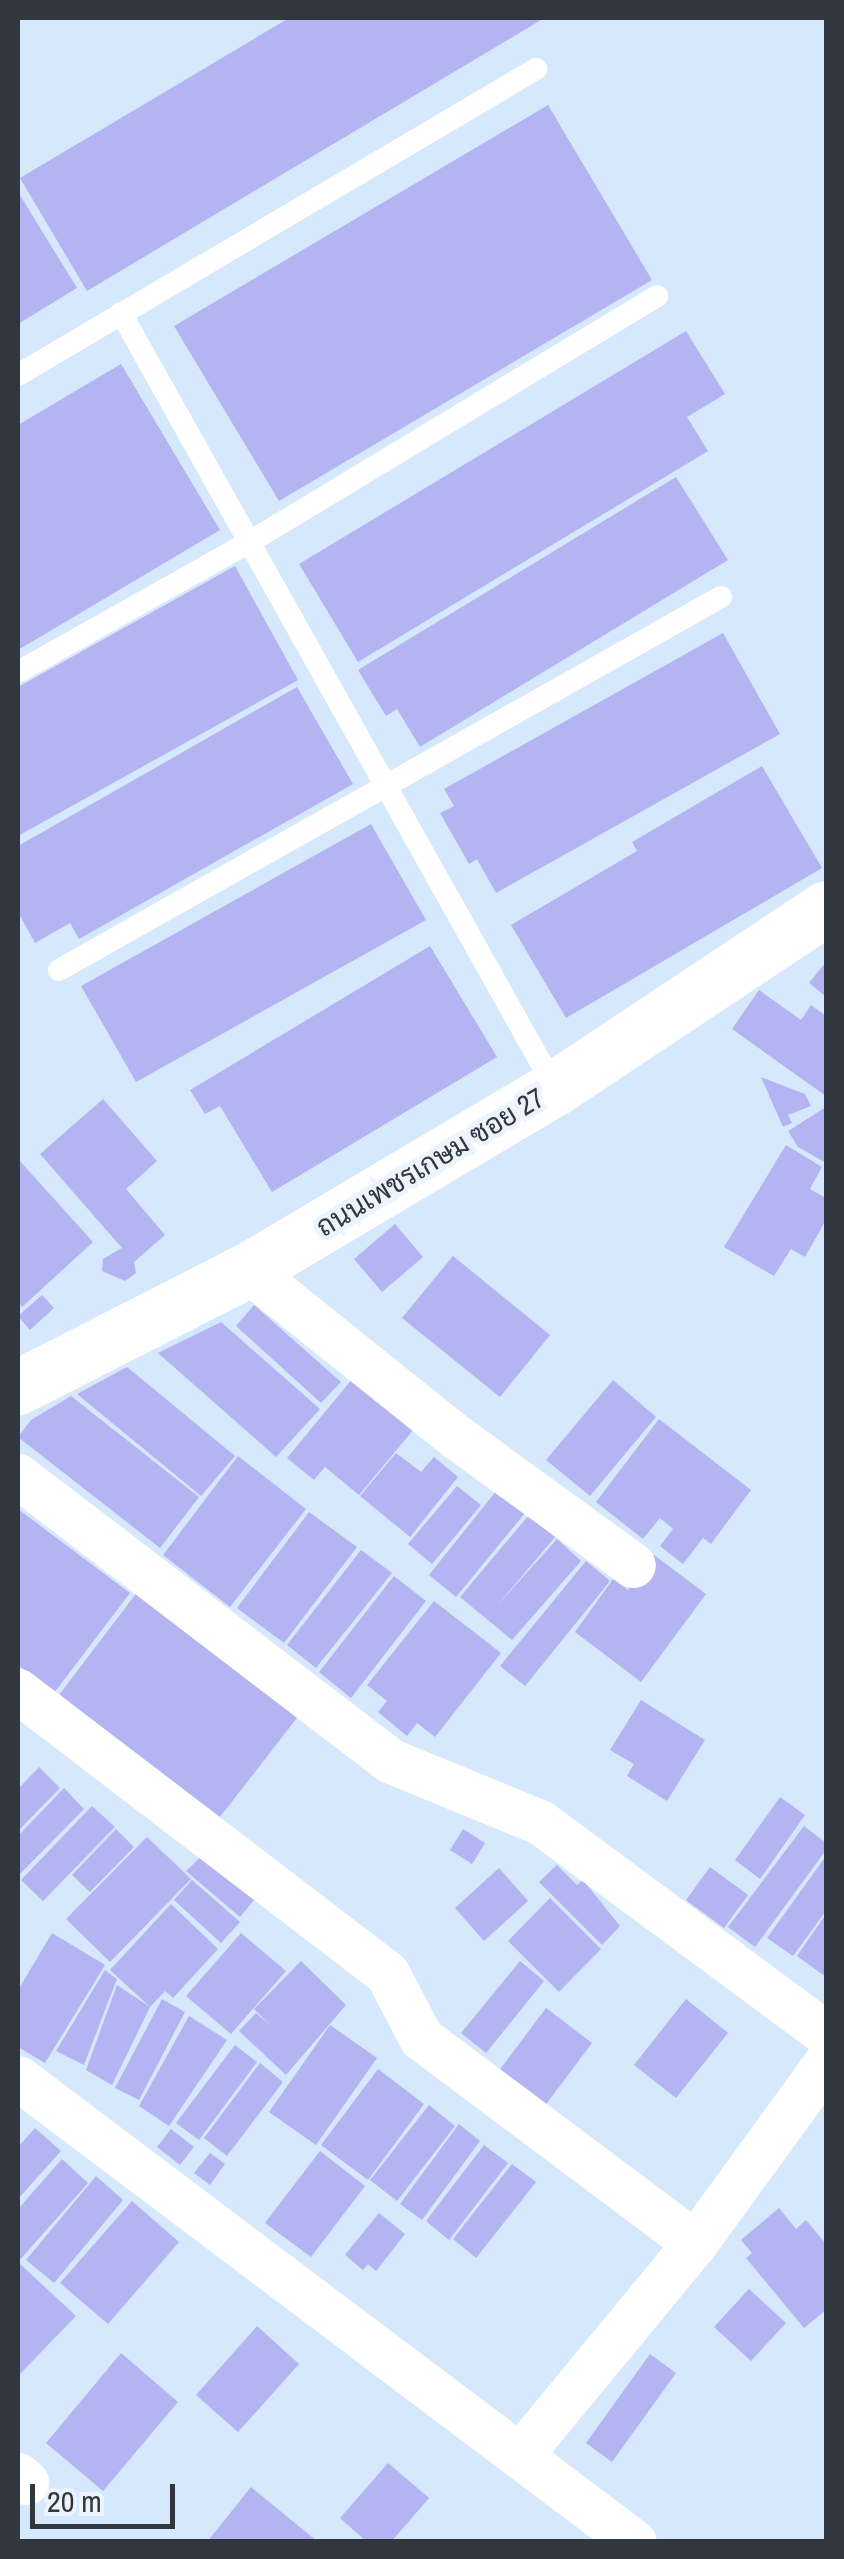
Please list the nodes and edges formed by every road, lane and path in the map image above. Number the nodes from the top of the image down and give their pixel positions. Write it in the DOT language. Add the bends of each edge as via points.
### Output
graph roads {
  1 [pos="536,69"];
  2 [pos="656,296"];
  3 [pos="121,313"];
  4 [pos="18,375"];
  5 [pos="253,540"];
  6 [pos="721,597"];
  7 [pos="18,672"];
  8 [pos="390,788"];
  9 [pos="826,908"];
  10 [pos="59,970"];
  11 [pos="555,1088"];
  12 [pos="248,1270"];
  13 [pos="23,1375"];
  14 [pos="18,1476"];
  15 [pos="633,1565"];
  16 [pos="18,1691"];
  17 [pos="826,2034"];
  18 [pos="826,2062"];
  19 [pos="18,2078"];
  20 [pos="695,2243"];
  21 [pos="520,2454"];
  22 [pos="634,2542"];
  1 -- 3 [label="lane"];
  2 -- 5 [label="lane"];
  3 -- 4 [label="lane"];
  3 -- 5 [label="lane"];
  5 -- 7 [label="lane"];
  5 -- 8 [label="lane"];
  6 -- 8 [label="lane"];
  8 -- 10 [label="lane"];
  8 -- 11 [label="lane"];
  9 -- 11 [label="street, ถนนเพชรเกษม ซอย 27"];
  11 -- 12 [label="street, ถนนเพชรเกษม ซอย 27"];
  12 -- 13 [label="street, ถนนเพชรเกษม ซอย 27"];
  12 -- 15 [label="street" via="458,1438"];
  14 -- 17 [label="street" via="391,1761 540,1822"];
  16 -- 20 [label="street" via="387,1973 421,2038"];
  18 -- 20 [label="street"];
  19 -- 21 [label="street"];
  20 -- 21 [label="street"];
  21 -- 22 [label="street"];
}
